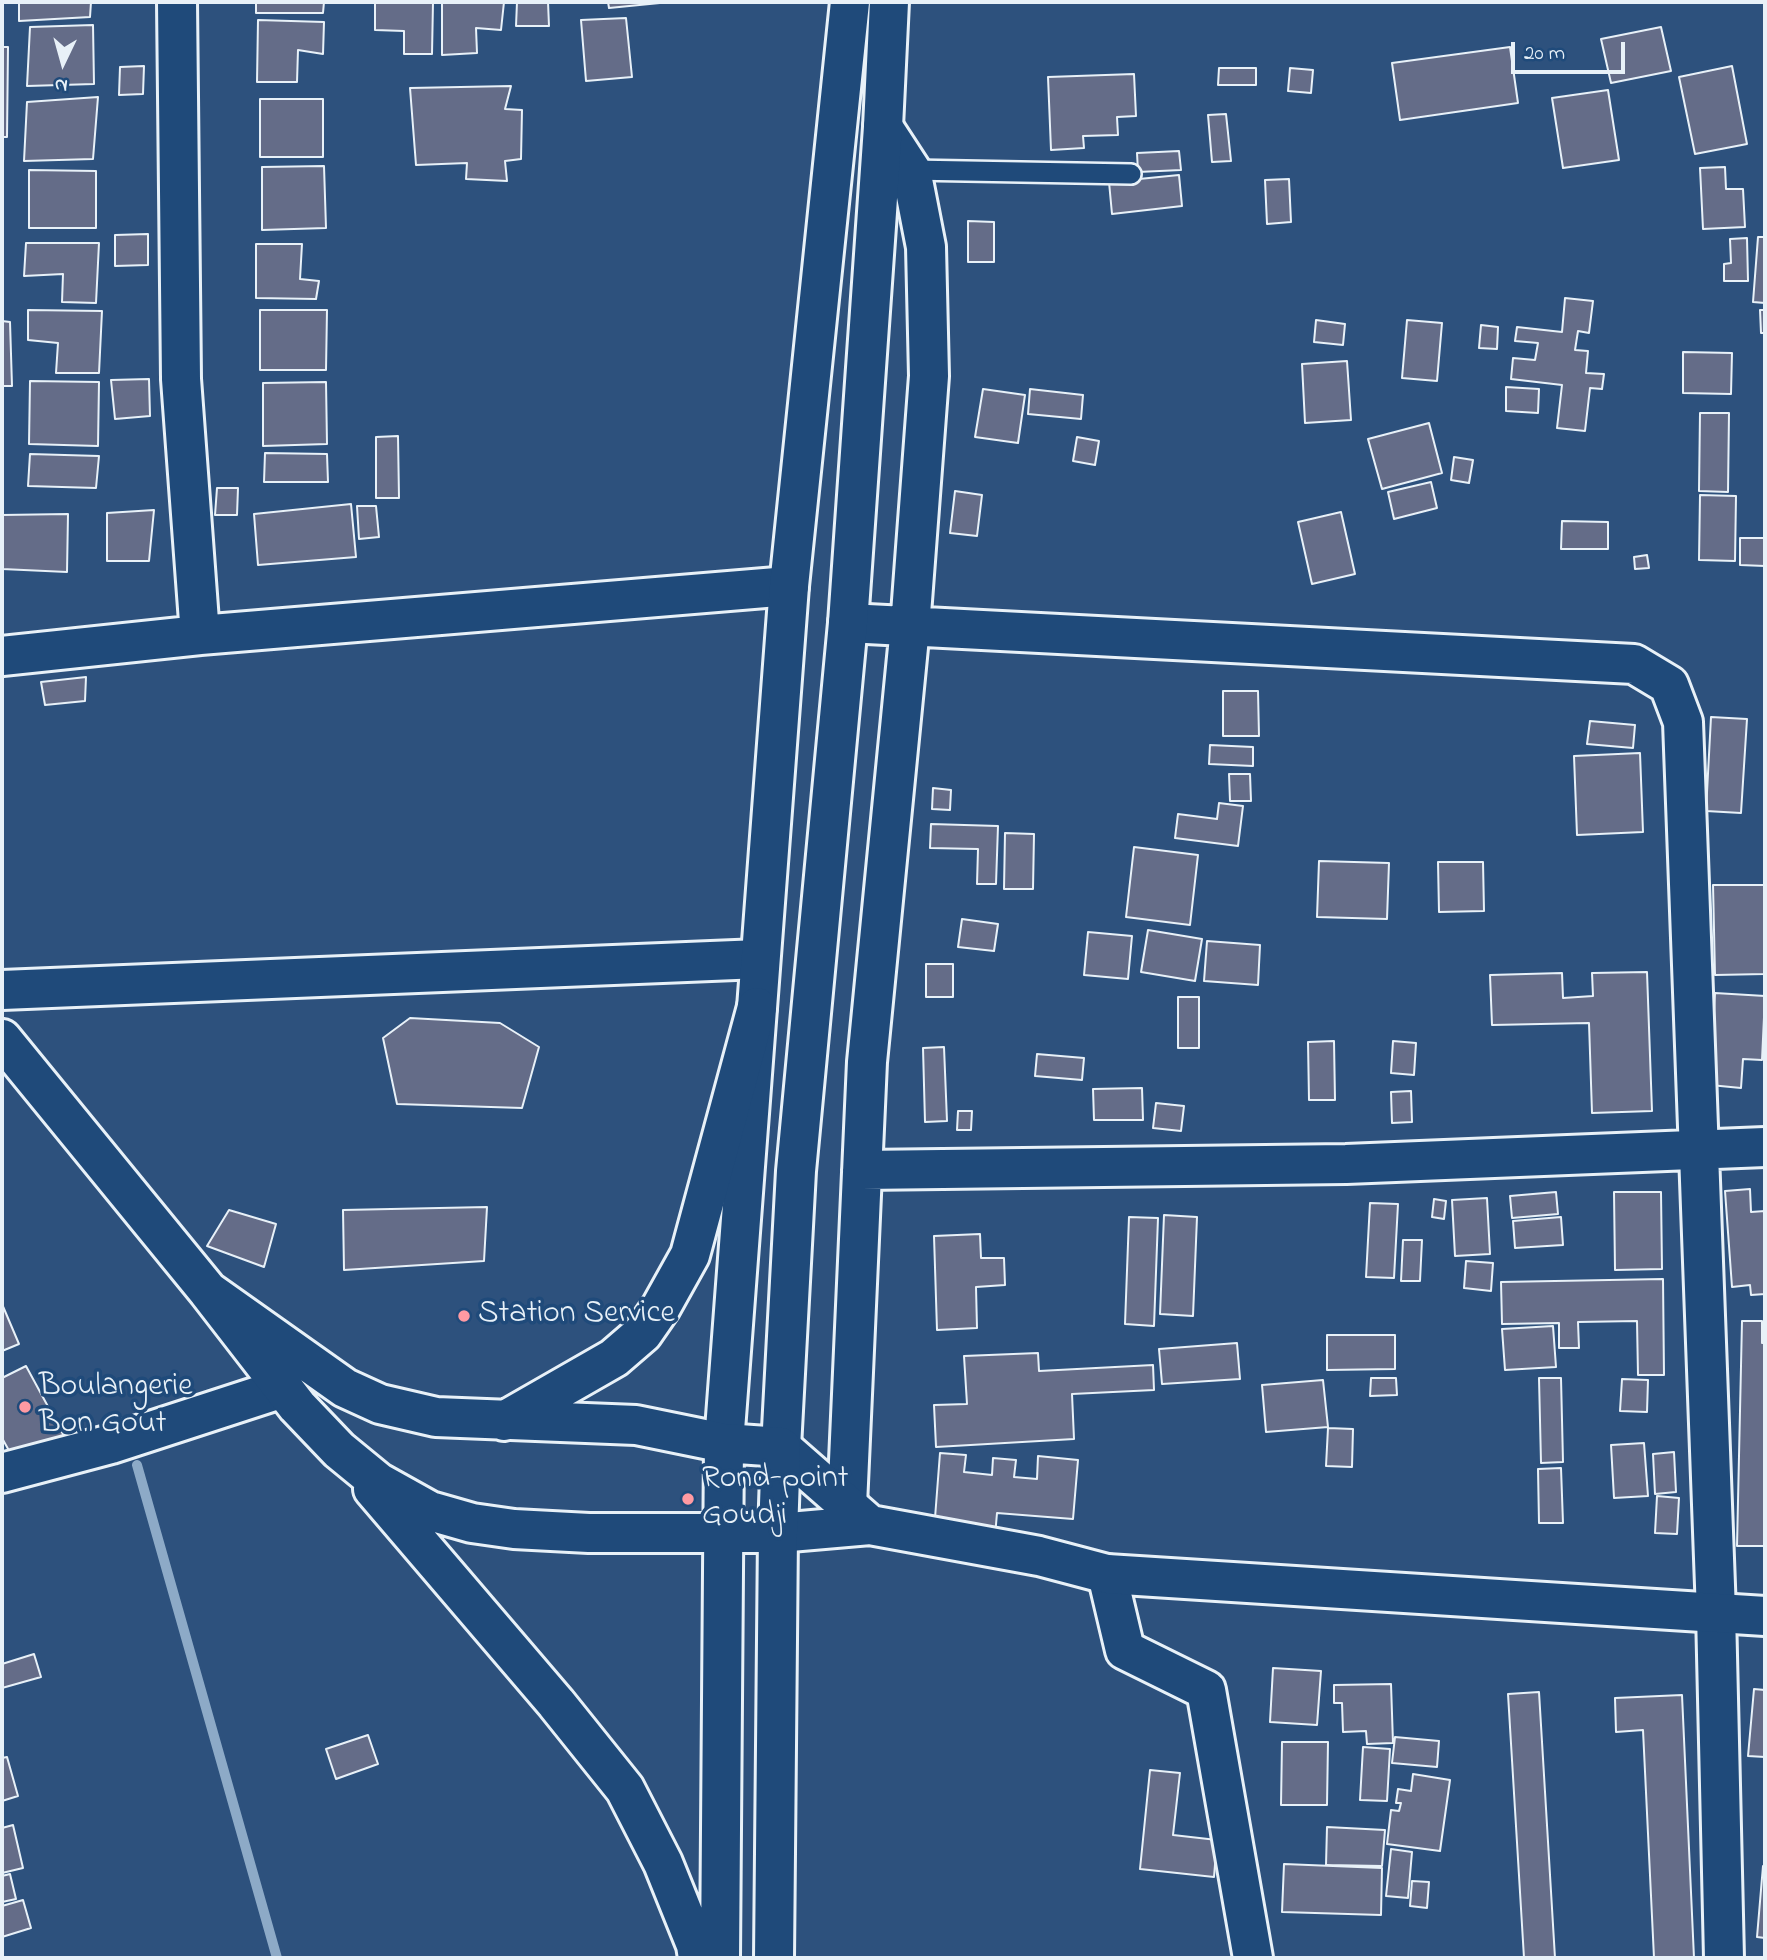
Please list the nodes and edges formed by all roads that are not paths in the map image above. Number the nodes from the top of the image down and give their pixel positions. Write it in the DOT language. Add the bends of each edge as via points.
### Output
graph roads {
  1 [pos="177,2"];
  2 [pos="850,2"];
  3 [pos="889,2"];
  4 [pos="883,127"];
  5 [pos="911,170"];
  6 [pos="1131,174"];
  7 [pos="789,586"];
  8 [pos="848,623"];
  9 [pos="911,626"];
  10 [pos="200,635"];
  11 [pos="2,656"];
  12 [pos="760,960"];
  13 [pos="2,990"];
  14 [pos="757,1007"];
  15 [pos="2,1038"];
  16 [pos="1765,1147"];
  17 [pos="1698,1151"];
  18 [pos="862,1170"];
  19 [pos="208,1291"];
  20 [pos="283,1388"];
  21 [pos="503,1421"];
  22 [pos="724,1443"];
  23 [pos="781,1447"];
  24 [pos="339,1450"];
  25 [pos="2,1473"];
  26 [pos="858,1515"];
  27 [pos="724,1531"];
  28 [pos="778,1533"];
  29 [pos="1107,1574"];
  30 [pos="1716,1612"];
  31 [pos="1765,1616"];
  32 [pos="698,1958"];
  33 [pos="720,1958"];
  34 [pos="774,1958"];
  35 [pos="1253,1958"];
  36 [pos="1724,1958"];
  1 -- 10 [label="main road" via="181,379"];
  2 -- 7 [label="main road"];
  3 -- 4 [label="main road"];
  4 -- 5 [label="main road"];
  4 -- 8 [label="main road"];
  5 -- 6 [label="lane"];
  5 -- 9 [label="main road" via="926,247 929,376"];
  7 -- 10 [label="main road"];
  7 -- 12 [label="main road"];
  8 -- 9 [label="main road"];
  8 -- 23 [label="main road" via="796,1171"];
  9 -- 17 [label="main road" via="1634,664 1669,685 1683,723"];
  9 -- 18 [label="main road" via="867,1062"];
  10 -- 11 [label="main road"];
  12 -- 13 [label="main road"];
  12 -- 14 [label="main road"];
  14 -- 21 [label="main road" via="690,1255 661,1307 643,1333 614,1358"];
  14 -- 22 [label="main road"];
  15 -- 19 [label="main road"];
  16 -- 17 [label="main road"];
  17 -- 18 [label="main road" via="1346,1164"];
  17 -- 30 [label="main road"];
  18 -- 26 [label="main road"];
  19 -- 20 [label="main road"];
  19 -- 21 [label="main road" via="345,1388 380,1404 436,1417"];
  20 -- 24 [label="main road"];
  20 -- 25 [label="main road" via="111,1444"];
  21 -- 22 [label="main road" via="636,1425"];
  22 -- 23 [label="main road"];
  22 -- 27 [label="main road"];
  23 -- 26 [label="main road"];
  23 -- 28 [label="main road"];
  24 -- 27 [label="main road" via="378,1482 430,1511 472,1523 589,1533"];
  24 -- 32 [label="main road" via="625,1789 663,1863"];
  26 -- 28 [label="main road"];
  26 -- 29 [label="main road"];
  27 -- 28 [label="main road"];
  27 -- 33 [label="main road"];
  28 -- 34 [label="main road"];
  29 -- 30 [label="main road"];
  29 -- 35 [label="main road" via="1125,1650 1206,1690"];
  30 -- 31 [label="main road"];
  30 -- 36 [label="main road"];
}
